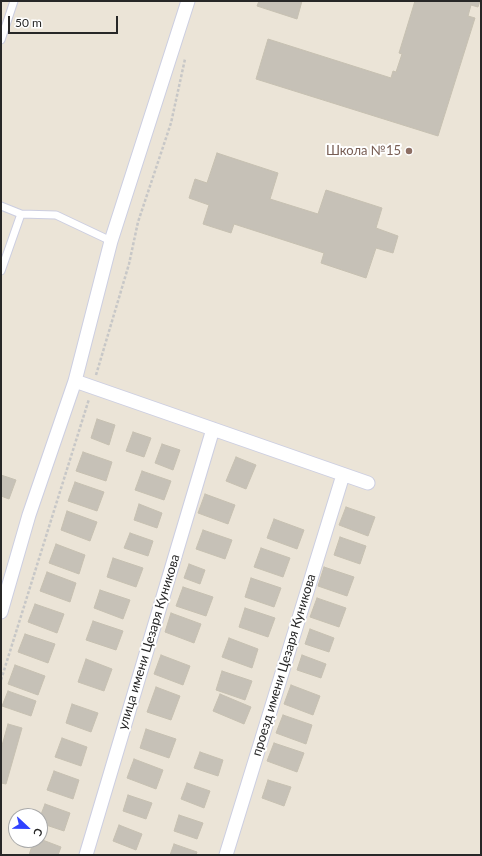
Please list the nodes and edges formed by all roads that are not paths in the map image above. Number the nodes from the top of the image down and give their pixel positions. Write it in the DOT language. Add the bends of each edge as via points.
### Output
graph roads {
  1 [pos="14,1"];
  2 [pos="188,1"];
  3 [pos="1,40"];
  4 [pos="1,206"];
  5 [pos="21,214"];
  6 [pos="111,241"];
  7 [pos="1,271"];
  8 [pos="75,381"];
  9 [pos="213,429"];
  10 [pos="343,474"];
  11 [pos="368,483"];
  12 [pos="1,612"];
  13 [pos="86,855"];
  14 [pos="226,855"];
  1 -- 3 [label="lane"];
  2 -- 6 [label="street"];
  4 -- 5 [label="lane"];
  5 -- 6 [label="lane" via="56,215"];
  5 -- 7 [label="lane"];
  6 -- 8 [label="street"];
  8 -- 9 [label="street"];
  8 -- 12 [label="street" via="29,514"];
  9 -- 10 [label="street"];
  9 -- 13 [label="street, улица имени Цезаря Куникова"];
  10 -- 11 [label="street"];
  10 -- 14 [label="street, проезд имени Цезаря Куникова"];
}
